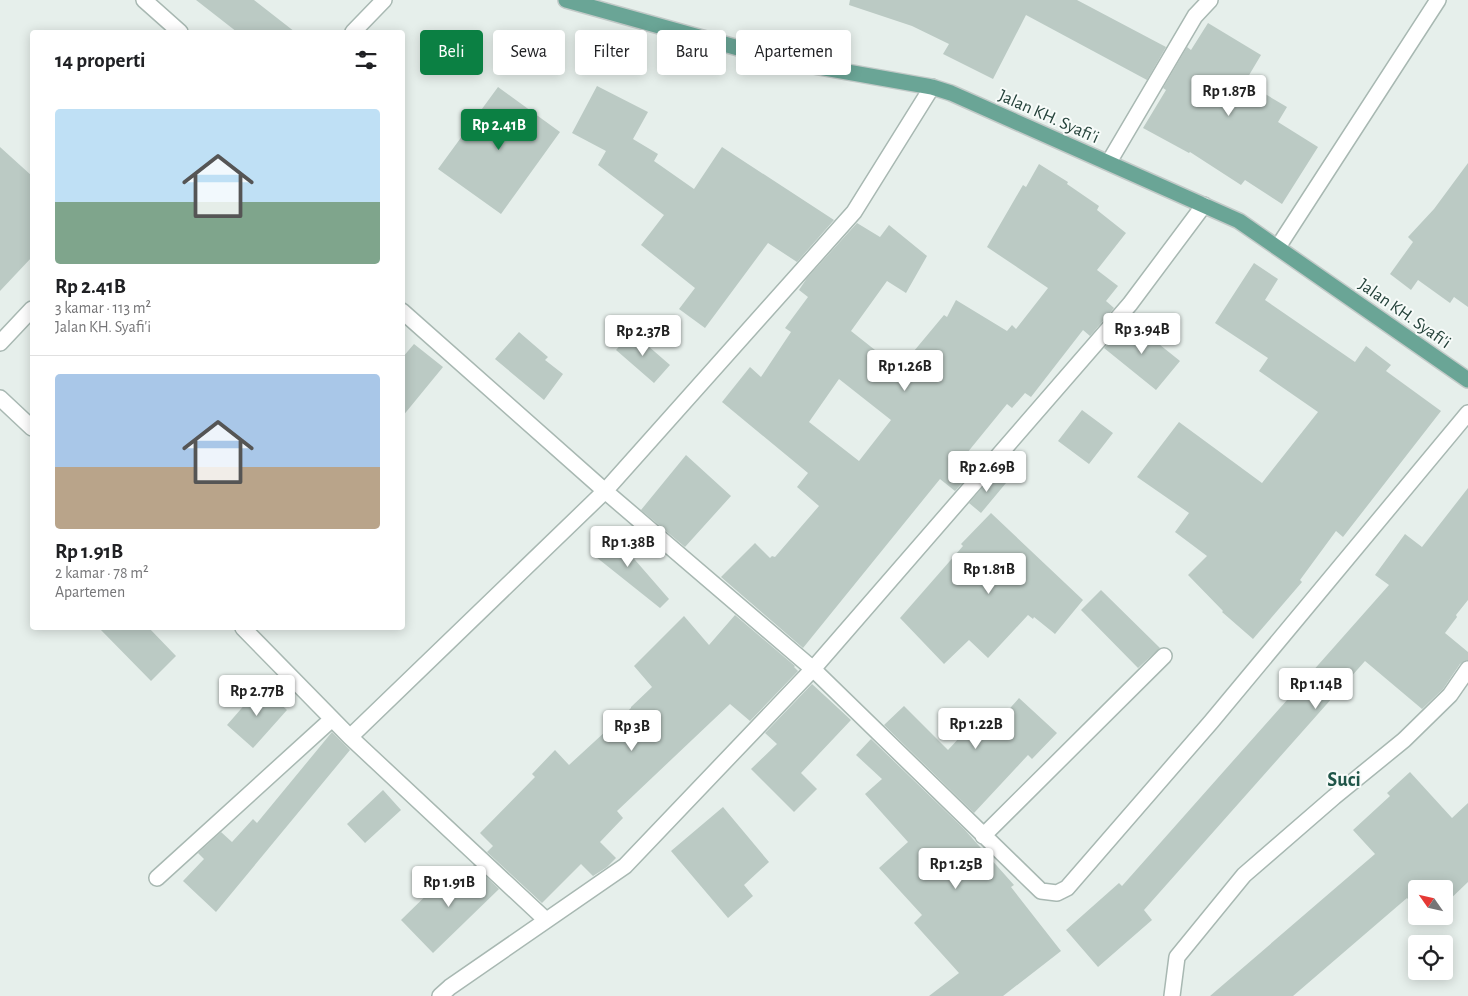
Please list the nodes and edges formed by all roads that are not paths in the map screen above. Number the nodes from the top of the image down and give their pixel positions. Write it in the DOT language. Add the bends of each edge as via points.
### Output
graph roads {
  1 [pos="144,0"];
  2 [pos="384,0"];
  3 [pos="566,0"];
  4 [pos="1210,0"];
  5 [pos="1438,0"];
  6 [pos="178,30"];
  7 [pos="355,30"];
  8 [pos="932,87"];
  9 [pos="1108,162"];
  10 [pos="1204,205"];
  11 [pos="1278,247"];
  12 [pos="30,312"];
  13 [pos="405,314"];
  14 [pos="0,343"];
  15 [pos="1468,380"];
  16 [pos="0,398"];
  17 [pos="1468,413"];
  18 [pos="30,426"];
  19 [pos="605,491"];
  20 [pos="245,630"];
  21 [pos="1164,656"];
  22 [pos="813,669"];
  23 [pos="1468,669"];
  24 [pos="332,719"];
  25 [pos="350,737"];
  26 [pos="983,836"];
  27 [pos="157,878"];
  28 [pos="546,920"];
  29 [pos="440,996"];
  30 [pos="1172,996"];
  1 -- 6 [label="street"];
  2 -- 7 [label="street"];
  3 -- 8 [label="main road, Jalan KH. Syafi'i" via="785,61"];
  4 -- 9 [label="street" via="1195,16"];
  5 -- 11 [label="street"];
  8 -- 9 [label="main road, Jalan KH. Syafi'i"];
  8 -- 19 [label="street" via="854,212"];
  9 -- 10 [label="main road, Jalan KH. Syafi'i"];
  10 -- 11 [label="main road, Jalan KH. Syafi'i" via="1239,221"];
  10 -- 22 [label="street" via="1130,304"];
  11 -- 15 [label="main road, Jalan KH. Syafi'i"];
  12 -- 14 [label="street"];
  13 -- 19 [label="street"];
  16 -- 18 [label="street"];
  17 -- 26 [label="street" via="1211,722 1067,888 1057,893 1041,891"];
  19 -- 22 [label="street"];
  19 -- 25 [label="street"];
  20 -- 24 [label="street"];
  21 -- 26 [label="street"];
  22 -- 26 [label="street"];
  22 -- 28 [label="street" via="625,866"];
  23 -- 30 [label="street" via="1450,695 1404,740 1244,876 1177,957"];
  24 -- 25 [label="street"];
  24 -- 27 [label="street"];
  25 -- 28 [label="street"];
  28 -- 29 [label="street"];
}
